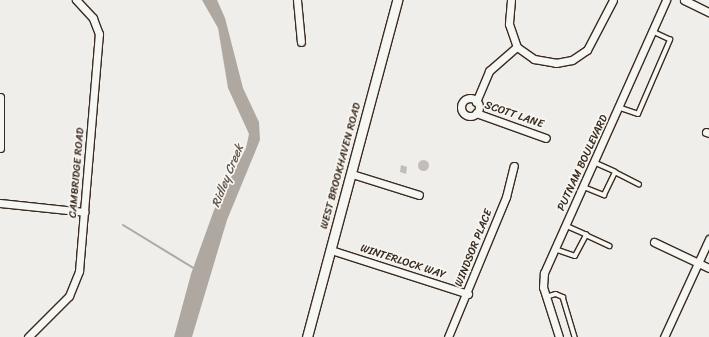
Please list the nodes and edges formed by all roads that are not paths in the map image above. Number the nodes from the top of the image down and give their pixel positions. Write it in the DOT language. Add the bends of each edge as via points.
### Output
graph roads {
  1 [pos="76,0"];
  2 [pos="297,0"];
  3 [pos="397,0"];
  4 [pos="512,0"];
  5 [pos="613,0"];
  6 [pos="666,0"];
  7 [pos="684,0"];
  8 [pos="694,2"];
  9 [pos="709,12"];
  10 [pos="653,32"];
  11 [pos="302,42"];
  12 [pos="517,47"];
  13 [pos="0,97"];
  14 [pos="476,102"];
  15 [pos="621,108"];
  16 [pos="476,113"];
  17 [pos="546,138"];
  18 [pos="0,148"];
  19 [pos="595,163"];
  20 [pos="514,166"];
  21 [pos="616,172"];
  22 [pos="352,174"];
  23 [pos="639,184"];
  24 [pos="584,187"];
  25 [pos="419,195"];
  26 [pos="0,204"];
  27 [pos="85,212"];
  28 [pos="566,226"];
  29 [pos="586,235"];
  30 [pos="709,239"];
  31 [pos="654,242"];
  32 [pos="610,246"];
  33 [pos="555,249"];
  34 [pos="331,250"];
  35 [pos="697,263"];
  36 [pos="709,268"];
  37 [pos="468,294"];
  38 [pos="546,297"];
  39 [pos="28,337"];
  40 [pos="307,337"];
  41 [pos="448,337"];
  42 [pos="558,337"];
  43 [pos="574,337"];
  44 [pos="664,337"];
  1 -- 27 [label="street, CAMBRIDGE ROAD" via="93,18 99,34"];
  2 -- 11 [label="street"];
  3 -- 22 [label="street, WEST BROOKHAVEN ROAD"];
  4 -- 12 [label="street" via="509,24"];
  5 -- 12 [label="street" via="591,45 572,60 545,62"];
  6 -- 10 [label="street, PUTNAM BOULEVARD"];
  7 -- 8 [label="street"];
  8 -- 9 [label="street"];
  10 -- 15 [label="street, PUTNAM BOULEVARD"];
  10 -- 15 [label="lane" via="670,40 638,114"];
  12 -- 14 [label="street, SCOTT LANE" via="489,71"];
  13 -- 18 [label="street"];
  14 -- 16 [label="street, SCOTT LANE"];
  14 -- 16 [label="street, SCOTT LANE" via="468,98 461,106 466,115"];
  15 -- 19 [label="street, PUTNAM BOULEVARD"];
  16 -- 17 [label="street, SCOTT LANE"];
  19 -- 21 [label="lane"];
  19 -- 24 [label="street, PUTNAM BOULEVARD"];
  20 -- 37 [label="street, WINDSOR PLACE" via="506,197"];
  21 -- 23 [label="lane"];
  21 -- 24 [label="lane" via="604,195"];
  22 -- 25 [label="street"];
  22 -- 34 [label="street, WEST BROOKHAVEN ROAD"];
  24 -- 28 [label="street, PUTNAM BOULEVARD"];
  26 -- 27 [label="street"];
  27 -- 39 [label="street, CAMBRIDGE ROAD" via="76,284"];
  28 -- 29 [label="lane"];
  28 -- 33 [label="street, PUTNAM BOULEVARD"];
  29 -- 32 [label="lane"];
  29 -- 33 [label="lane" via="575,256"];
  30 -- 35 [label="street"];
  31 -- 35 [label="street"];
  33 -- 38 [label="street, PUTNAM BOULEVARD" via="544,273"];
  34 -- 37 [label="street, WINTERLOCK WAY"];
  34 -- 40 [label="street, WEST BROOKHAVEN ROAD"];
  35 -- 36 [label="street"];
  35 -- 44 [label="street"];
  37 -- 41 [label="street, WINDSOR PLACE"];
  38 -- 42 [label="street, PUTNAM BOULEVARD"];
  38 -- 43 [label="lane" via="556,294 563,296"];
}
